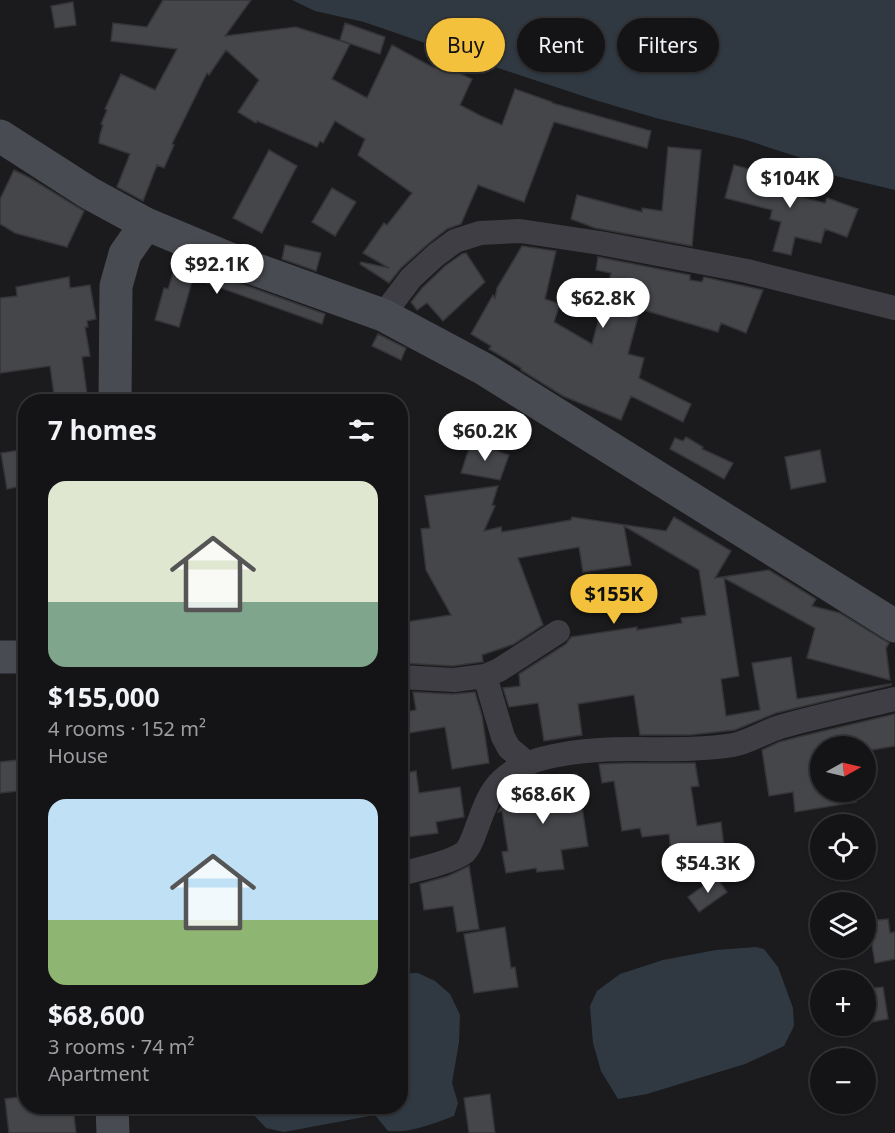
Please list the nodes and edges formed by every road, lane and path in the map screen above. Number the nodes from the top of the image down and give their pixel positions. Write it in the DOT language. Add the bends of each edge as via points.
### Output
graph roads {
  1 [pos="0,136"];
  2 [pos="146,224"];
  3 [pos="895,308"];
  4 [pos="383,315"];
  5 [pos="115,394"];
  6 [pos="895,626"];
  7 [pos="558,632"];
  8 [pos="0,657"];
  9 [pos="18,657"];
  10 [pos="485,676"];
  11 [pos="408,677"];
  12 [pos="895,699"];
  13 [pos="528,764"];
  14 [pos="408,872"];
  15 [pos="112,1114"];
  16 [pos="112,1133"];
  1 -- 2 [label="street"];
  2 -- 4 [label="street" via="249,267"];
  2 -- 5 [label="street" via="126,254 116,286"];
  3 -- 4 [label="street" via="747,272 520,231 480,233 455,241 411,278"];
  4 -- 6 [label="street" via="484,369"];
  7 -- 10 [label="street"];
  8 -- 9 [label="street"];
  10 -- 11 [label="street" via="454,680"];
  10 -- 13 [label="street" via="503,738"];
  12 -- 13 [label="street" via="777,728 735,745 619,748 541,758"];
  13 -- 14 [label="street" via="493,788 465,852"];
  15 -- 16 [label="street"];
}
